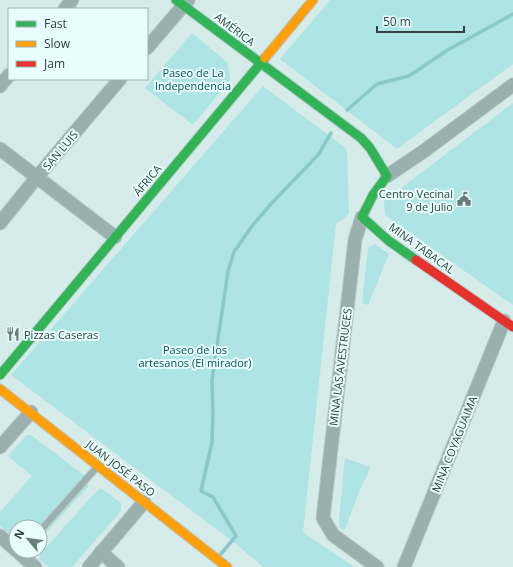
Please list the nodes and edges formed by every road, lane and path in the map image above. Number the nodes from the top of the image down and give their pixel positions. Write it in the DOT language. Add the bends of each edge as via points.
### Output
graph roads {
  1 [pos="72,0"];
  2 [pos="314,0"];
  3 [pos="182,2"];
  4 [pos="66,8"];
  5 [pos="148,47"];
  6 [pos="260,63"];
  7 [pos="8,77"];
  8 [pos="119,80"];
  9 [pos="513,85"];
  10 [pos="0,86"];
  11 [pos="0,149"];
  12 [pos="387,176"];
  13 [pos="37,177"];
  14 [pos="362,217"];
  15 [pos="0,223"];
  16 [pos="115,237"];
  17 [pos="508,324"];
  18 [pos="0,375"];
  19 [pos="0,389"];
  20 [pos="31,412"];
  21 [pos="0,447"];
  22 [pos="98,466"];
  23 [pos="144,502"];
  24 [pos="48,523"];
  25 [pos="0,536"];
  26 [pos="8,542"];
  27 [pos="101,552"];
  28 [pos="27,559"];
  29 [pos="35,567"];
  30 [pos="89,567"];
  31 [pos="118,567"];
  32 [pos="227,567"];
  33 [pos="377,567"];
  34 [pos="404,567"];
  1 -- 4 [label="street"];
  2 -- 6 [label="street, ÁFRICA"];
  3 -- 5 [label="street"];
  3 -- 6 [label="street, AMÉRICA"];
  6 -- 12 [label="street" via="361,138"];
  6 -- 16 [label="street, ÁFRICA"];
  7 -- 10 [label="street"];
  8 -- 13 [label="street, SAN LUIS"];
  9 -- 12 [label="street"];
  11 -- 13 [label="street"];
  12 -- 14 [label="street" via="378,186"];
  13 -- 15 [label="street, SAN LUIS"];
  13 -- 16 [label="street"];
  14 -- 17 [label="street, MINA TABACAL" via="389,241"];
  14 -- 33 [label="street, MINA LAS AVESTRUCES" via="355,240 323,518 333,535"];
  16 -- 18 [label="street, ÁFRICA"];
  17 -- 34 [label="street, MINA COYAGUAIMA"];
  19 -- 20 [label="street, JUAN JOSÉ PASO"];
  20 -- 21 [label="street"];
  20 -- 22 [label="street, JUAN JOSÉ PASO"];
  22 -- 23 [label="street, JUAN JOSÉ PASO"];
  22 -- 24 [label="lane"];
  23 -- 27 [label="street"];
  23 -- 32 [label="street, JUAN JOSÉ PASO"];
  25 -- 26 [label="street"];
  27 -- 30 [label="street"];
  27 -- 31 [label="street"];
  28 -- 29 [label="street"];
}
